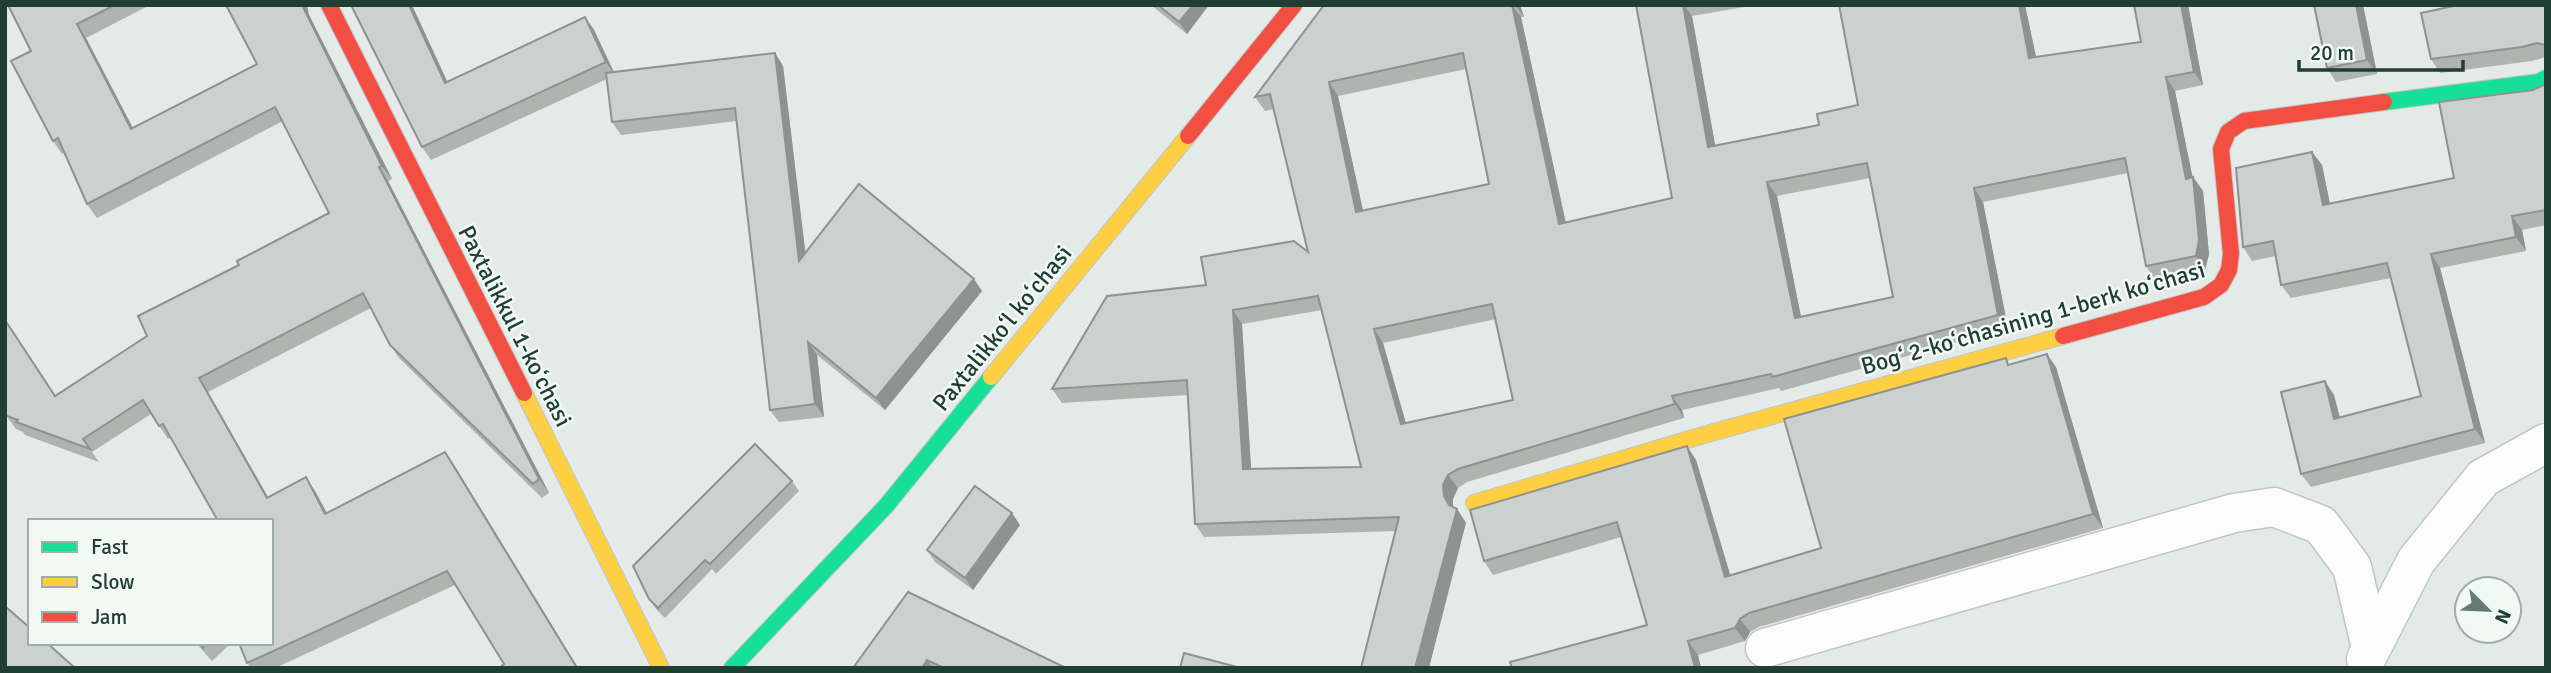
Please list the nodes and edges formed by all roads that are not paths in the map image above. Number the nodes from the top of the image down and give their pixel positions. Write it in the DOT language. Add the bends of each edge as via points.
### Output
graph roads {
  1 [pos="329,5"];
  2 [pos="1294,5"];
  3 [pos="2546,78"];
  4 [pos="2546,443"];
  5 [pos="1474,503"];
  6 [pos="1765,648"];
  7 [pos="2367,658"];
  8 [pos="660,668"];
  9 [pos="732,668"];
  1 -- 8 [label="street, Paxtalikkul 1-koʻchasi"];
  2 -- 9 [label="street, Paxtalikkoʻl koʻchasi" via="886,506"];
  3 -- 5 [label="street, Bogʻ 2-koʻchasining 1-berk koʻchasi" via="2244,121 2228,132 2221,149 2230,270 2222,286 2204,297"];
  4 -- 7 [label="street" via="2483,478 2416,561"];
  6 -- 7 [label="street" via="2234,513 2274,507 2321,525 2352,567"];
}
